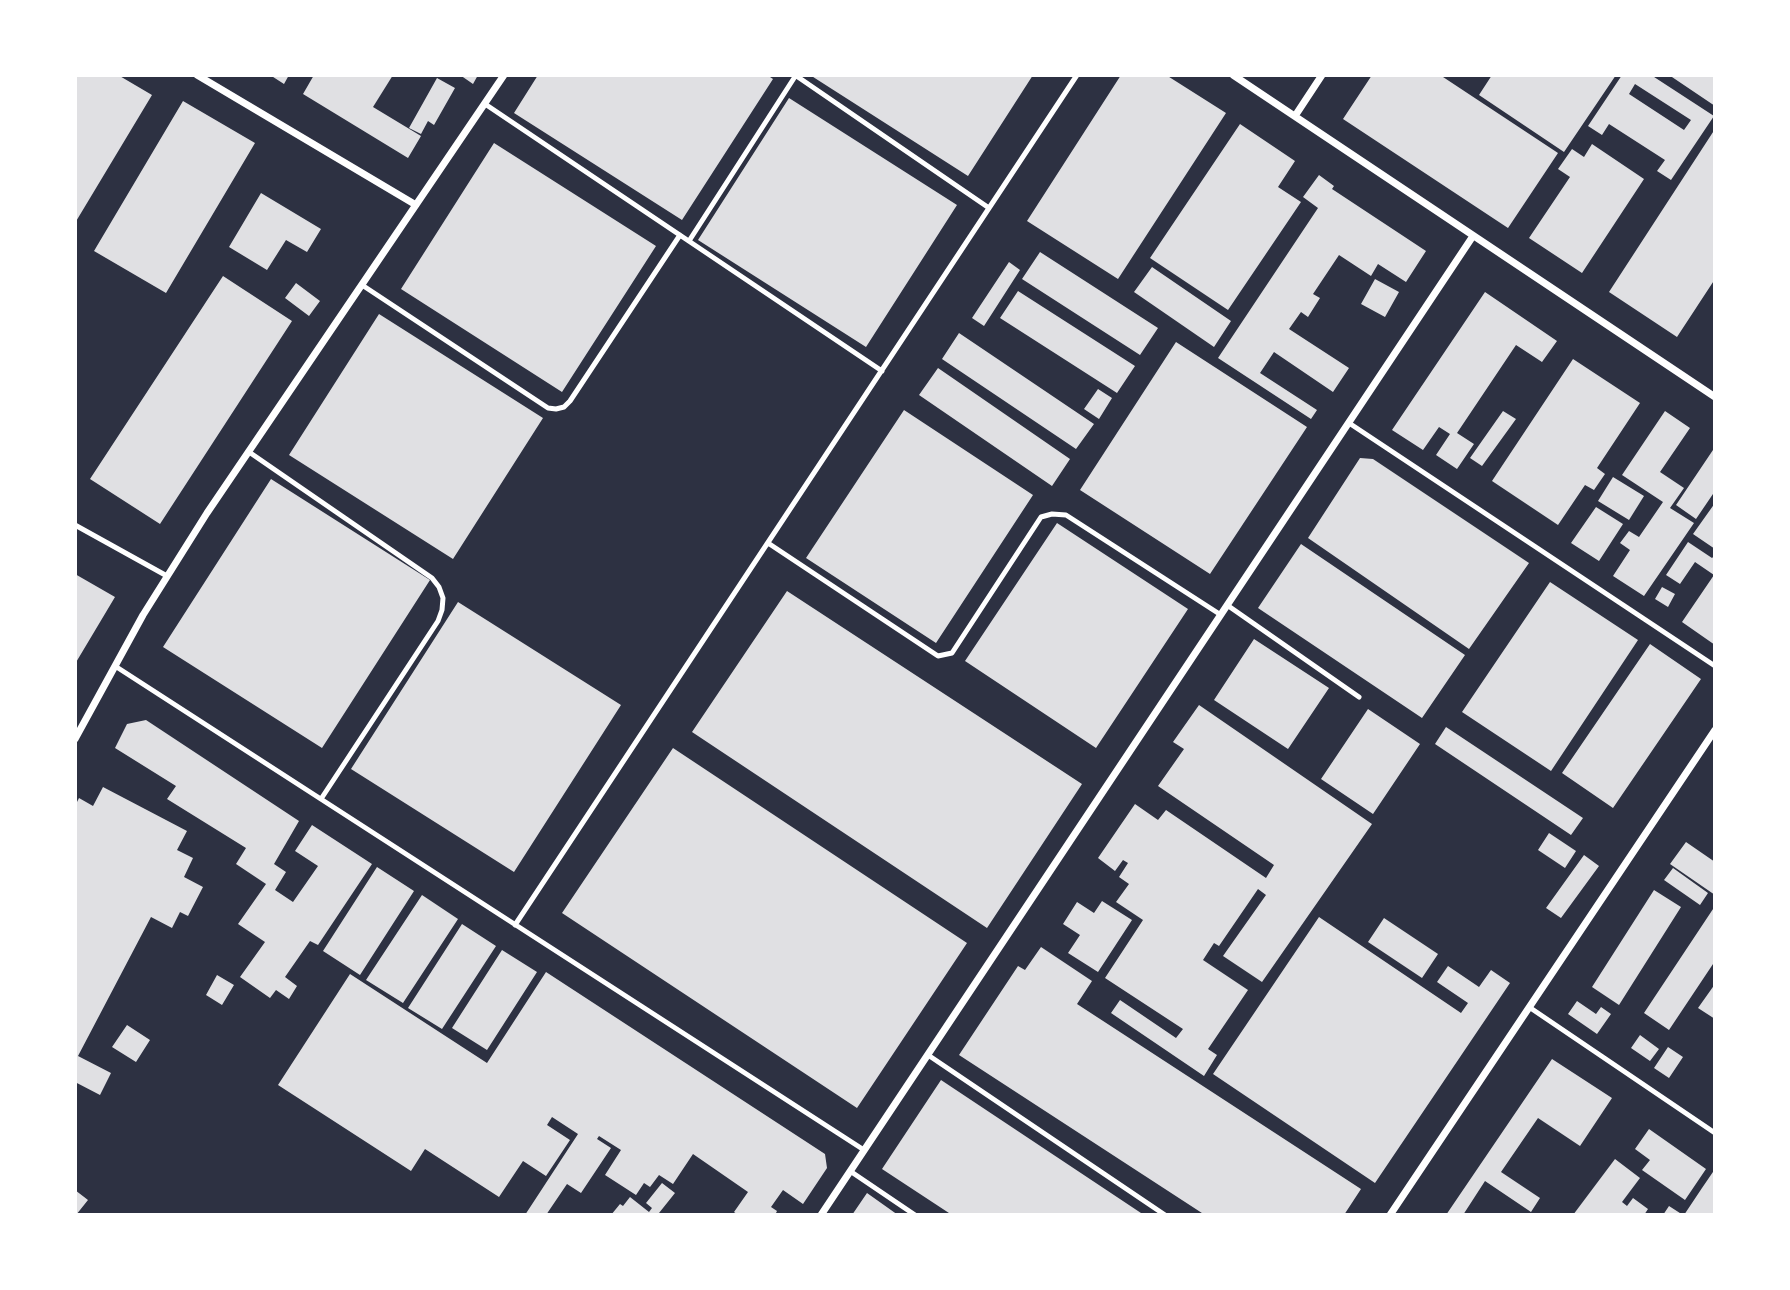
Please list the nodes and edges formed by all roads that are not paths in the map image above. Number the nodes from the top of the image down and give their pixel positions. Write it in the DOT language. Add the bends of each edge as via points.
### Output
graph roads {
  1 [pos="197,75"];
  2 [pos="504,75"];
  3 [pos="1077,75"];
  4 [pos="1233,75"];
  5 [pos="1322,75"];
  6 [pos="796,76"];
  7 [pos="485,104"];
  8 [pos="1295,116"];
  9 [pos="416,205"];
  10 [pos="989,208"];
  11 [pos="680,235"];
  12 [pos="1473,236"];
  13 [pos="689,241"];
  14 [pos="362,285"];
  15 [pos="881,371"];
  16 [pos="1715,397"];
  17 [pos="1349,423"];
  18 [pos="249,452"];
  19 [pos="75,525"];
  20 [pos="768,543"];
  21 [pos="167,576"];
  22 [pos="1227,605"];
  23 [pos="1221,615"];
  24 [pos="115,666"];
  25 [pos="1715,666"];
  26 [pos="1359,697"];
  27 [pos="1715,730"];
  28 [pos="75,739"];
  29 [pos="321,799"];
  30 [pos="515,925"];
  31 [pos="1530,1007"];
  32 [pos="928,1055"];
  33 [pos="1715,1133"];
  34 [pos="864,1150"];
  35 [pos="850,1171"];
  36 [pos="821,1215"];
  37 [pos="915,1215"];
  38 [pos="1165,1215"];
  39 [pos="1390,1215"];
  1 -- 9 [label="street"];
  2 -- 7 [label="street"];
  3 -- 10 [label="lane"];
  4 -- 8 [label="street"];
  5 -- 8 [label="street"];
  6 -- 10 [label="lane"];
  6 -- 13 [label="lane"];
  7 -- 9 [label="street"];
  7 -- 11 [label="lane"];
  8 -- 12 [label="street"];
  9 -- 14 [label="street"];
  10 -- 15 [label="lane"];
  11 -- 13 [label="lane"];
  11 -- 14 [label="lane" via="570,401 556,409"];
  12 -- 16 [label="street"];
  12 -- 17 [label="street"];
  13 -- 15 [label="lane"];
  14 -- 18 [label="street"];
  15 -- 20 [label="lane"];
  17 -- 22 [label="street"];
  17 -- 25 [label="lane"];
  18 -- 21 [label="street"];
  18 -- 29 [label="lane" via="432,578 443,598 438,621"];
  19 -- 21 [label="lane"];
  20 -- 23 [label="lane" via="937,656 952,653 1041,517 1052,514 1066,515"];
  20 -- 30 [label="lane"];
  21 -- 24 [label="street"];
  22 -- 23 [label="street"];
  22 -- 26 [label="lane"];
  23 -- 32 [label="street"];
  24 -- 28 [label="street"];
  24 -- 29 [label="lane"];
  27 -- 31 [label="street"];
  29 -- 30 [label="lane"];
  30 -- 34 [label="lane"];
  31 -- 33 [label="lane"];
  31 -- 39 [label="street"];
  32 -- 34 [label="street"];
  32 -- 38 [label="lane"];
  34 -- 35 [label="street"];
  35 -- 36 [label="street"];
  35 -- 37 [label="lane"];
}
